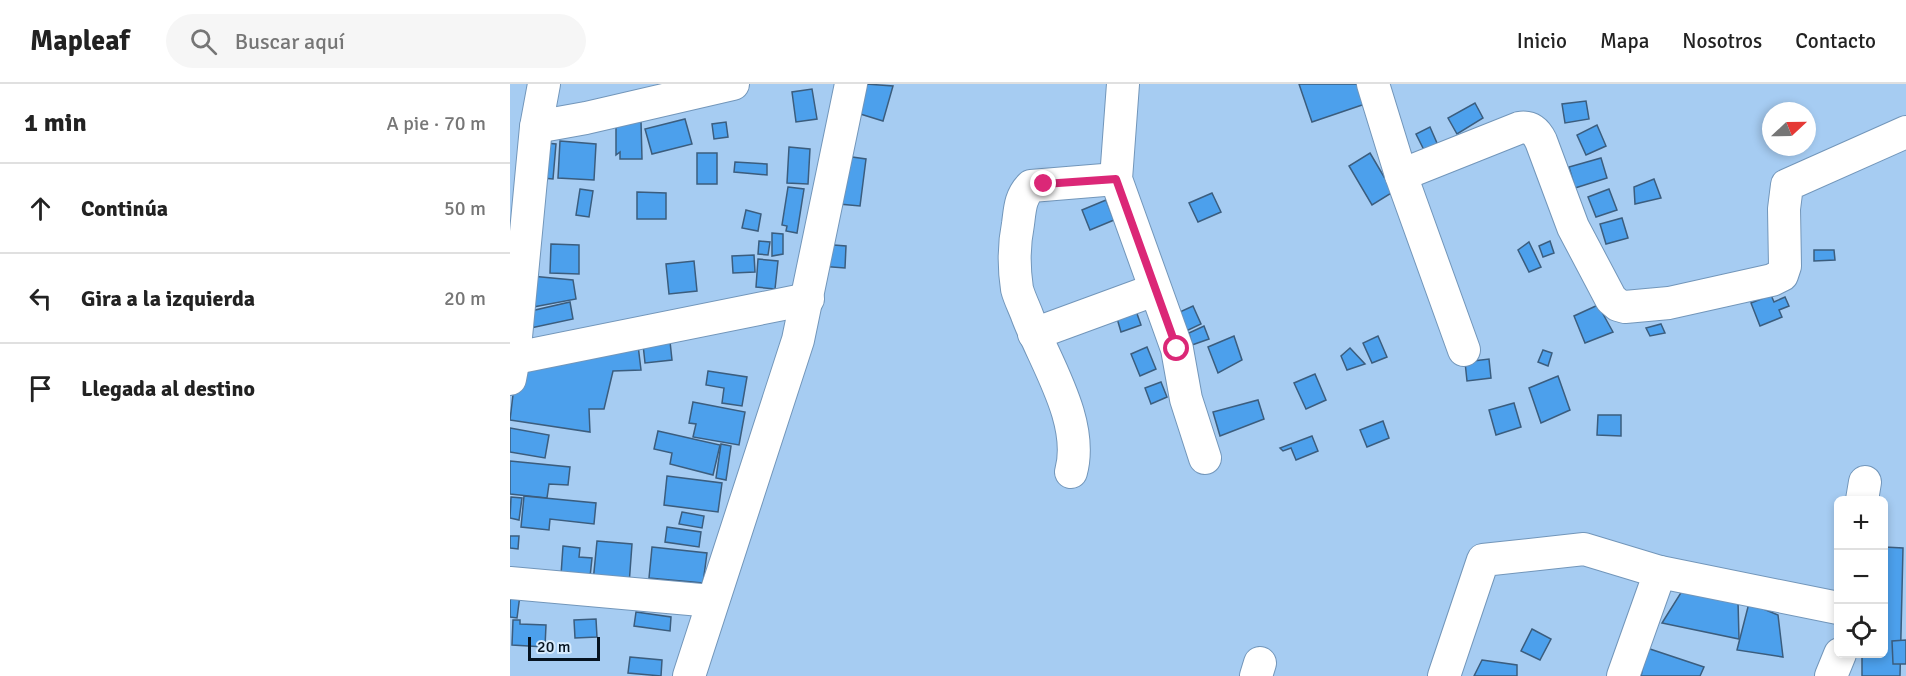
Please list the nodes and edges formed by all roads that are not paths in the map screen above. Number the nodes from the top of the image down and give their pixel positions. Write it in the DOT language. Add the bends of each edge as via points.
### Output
graph roads {
  1 [pos="544,84"];
  2 [pos="733,84"];
  3 [pos="851,84"];
  4 [pos="1123,84"];
  5 [pos="1373,84"];
  6 [pos="1906,132"];
  7 [pos="527,144"];
  8 [pos="1401,175"];
  9 [pos="1116,179"];
  10 [pos="1154,290"];
  11 [pos="808,299"];
  12 [pos="1034,334"];
  13 [pos="1464,350"];
  14 [pos="511,366"];
  15 [pos="1205,458"];
  16 [pos="1071,472"];
  17 [pos="1660,572"];
  18 [pos="510,583"];
  19 [pos="712,602"];
  20 [pos="1834,608"];
  21 [pos="1838,658"];
  22 [pos="1848,658"];
  23 [pos="689,676"];
  24 [pos="1444,676"];
  25 [pos="1623,676"];
  26 [pos="1831,676"];
  27 [pos="1849,676"];
  1 -- 7 [label="street"];
  2 -- 7 [label="street" via="586,118"];
  3 -- 11 [label="street"];
  4 -- 9 [label="street"];
  5 -- 8 [label="street"];
  6 -- 8 [label="street" via="1786,184 1782,275 1669,303 1625,307 1611,298 1573,227 1533,129 1519,128"];
  7 -- 14 [label="street"];
  8 -- 13 [label="street"];
  9 -- 10 [label="street"];
  9 -- 12 [label="street" via="1031,186 1022,195 1016,236 1017,290"];
  10 -- 12 [label="street"];
  10 -- 15 [label="street" via="1177,349 1186,399"];
  11 -- 14 [label="street"];
  11 -- 19 [label="street"];
  12 -- 16 [label="street" via="1070,421 1075,449"];
  17 -- 20 [label="street"];
  17 -- 24 [label="street" via="1584,549 1483,561"];
  17 -- 25 [label="street"];
  18 -- 19 [label="street"];
  19 -- 23 [label="street"];
  21 -- 26 [label="street"];
  22 -- 27 [label="street"];
}
